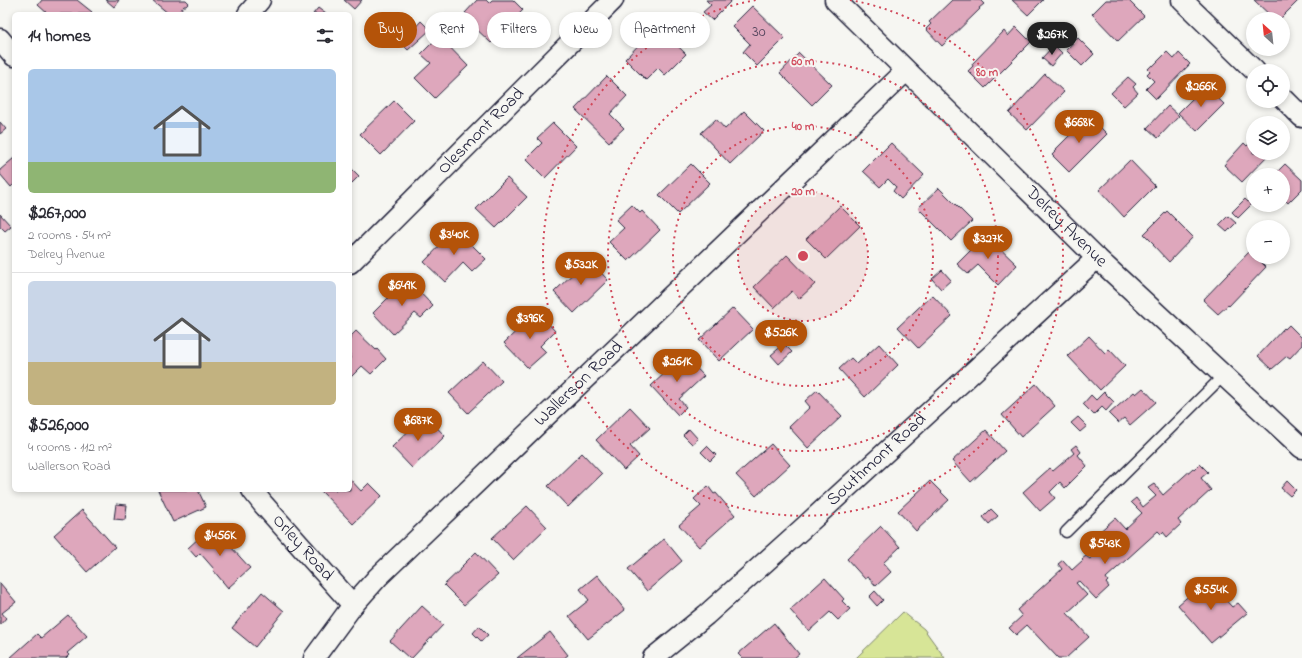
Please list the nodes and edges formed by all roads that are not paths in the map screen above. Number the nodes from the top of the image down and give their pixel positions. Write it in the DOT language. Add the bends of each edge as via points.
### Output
graph roads {
  1 [pos="260,0"];
  2 [pos="613,0"];
  3 [pos="835,0"];
  4 [pos="1182,0"];
  5 [pos="250,12"];
  6 [pos="0,39"];
  7 [pos="12,54"];
  8 [pos="1248,64"];
  9 [pos="906,71"];
  10 [pos="1290,105"];
  11 [pos="1302,117"];
  12 [pos="1097,258"];
  13 [pos="352,261"];
  14 [pos="1224,375"];
  15 [pos="1302,448"];
  16 [pos="254,492"];
  17 [pos="1066,532"];
  18 [pos="353,605"];
  19 [pos="314,658"];
  20 [pos="653,658"];
  1 -- 5 [label="street"];
  2 -- 13 [label="street, Olesmont Road"];
  3 -- 9 [label="street, Delrey Avenue"];
  4 -- 8 [label="street"];
  6 -- 7 [label="street"];
  9 -- 12 [label="street, Delrey Avenue"];
  9 -- 18 [label="street, Wallerson Road" via="378,577"];
  10 -- 11 [label="street"];
  12 -- 14 [label="street, Delrey Avenue"];
  12 -- 20 [label="street, Southmont Road" via="801,530 706,615"];
  14 -- 15 [label="street, Delrey Avenue"];
  14 -- 17 [label="lane"];
  16 -- 18 [label="street, Orley Road"];
  18 -- 19 [label="street, Wallerson Road"];
}
